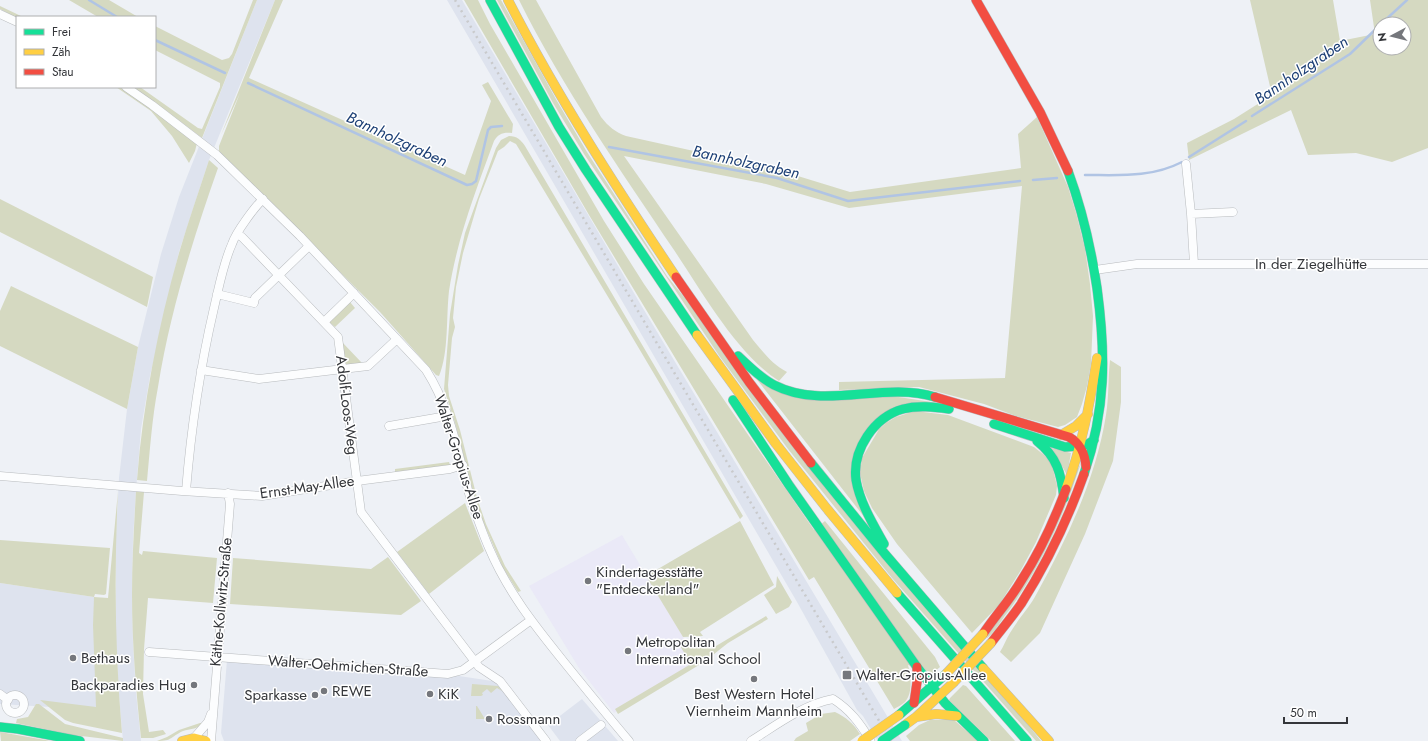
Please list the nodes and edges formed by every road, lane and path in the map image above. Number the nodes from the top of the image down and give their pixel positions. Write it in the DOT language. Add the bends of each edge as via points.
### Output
graph roads {
  1 [pos="490,0"];
  2 [pos="508,0"];
  3 [pos="976,0"];
  4 [pos="0,14"];
  5 [pos="16,22"];
  6 [pos="127,88"];
  7 [pos="1186,164"];
  8 [pos="263,199"];
  9 [pos="1233,212"];
  10 [pos="1191,214"];
  11 [pos="237,234"];
  12 [pos="309,246"];
  13 [pos="1194,264"];
  14 [pos="1428,264"];
  15 [pos="1095,270"];
  16 [pos="279,275"];
  17 [pos="354,293"];
  18 [pos="217,294"];
  19 [pos="324,322"];
  20 [pos="712,330"];
  21 [pos="1101,330"];
  22 [pos="397,339"];
  23 [pos="701,342"];
  24 [pos="342,369"];
  25 [pos="201,370"];
  26 [pos="448,414"];
  27 [pos="1088,414"];
  28 [pos="389,426"];
  29 [pos="1061,435"];
  30 [pos="1030,436"];
  31 [pos="1094,440"];
  32 [pos="1081,446"];
  33 [pos="463,465"];
  34 [pos="1086,467"];
  35 [pos="0,476"];
  36 [pos="357,481"];
  37 [pos="186,491"];
  38 [pos="228,493"];
  39 [pos="1064,498"];
  40 [pos="899,572"];
  41 [pos="531,620"];
  42 [pos="149,652"];
  43 [pos="217,656"];
  44 [pos="475,662"];
  45 [pos="917,667"];
  46 [pos="932,687"];
  47 [pos="0,694"];
  48 [pos="939,696"];
  49 [pos="8,700"];
  50 [pos="914,703"];
  51 [pos="213,710"];
  52 [pos="957,716"];
  53 [pos="916,717"];
  54 [pos="0,724"];
  55 [pos="601,725"];
  56 [pos="0,727"];
  57 [pos="18,729"];
  58 [pos="187,740"];
  59 [pos="80,741"];
  60 [pos="206,741"];
  61 [pos="211,741"];
  62 [pos="546,741"];
  63 [pos="580,741"];
  64 [pos="629,741"];
  65 [pos="750,741"];
  66 [pos="862,741"];
  67 [pos="870,741"];
  68 [pos="882,741"];
  69 [pos="984,741"];
  70 [pos="1028,741"];
  71 [pos="1049,741"];
  1 -- 23 [label="main road" via="559,127"];
  2 -- 20 [label="main road" via="553,83 600,161"];
  3 -- 15 [label="main road" via="1059,149 1082,210"];
  4 -- 5 [label="street"];
  6 -- 8 [label="street, Walter-Gropius-Allee" via="214,152"];
  7 -- 10 [label="street"];
  8 -- 11 [label="street"];
  8 -- 12 [label="street, Walter-Gropius-Allee"];
  9 -- 10 [label="street"];
  10 -- 13 [label="street"];
  11 -- 16 [label="street, Adolf-Loos-Weg"];
  11 -- 18 [label="street"];
  12 -- 16 [label="street"];
  12 -- 17 [label="street, Walter-Gropius-Allee"];
  13 -- 14 [label="street, In der Ziegelhütte"];
  13 -- 15 [label="street, In der Ziegelhütte" via="1137,264"];
  15 -- 21 [label="main road"];
  16 -- 18 [label="street" via="255,298 254,303"];
  16 -- 19 [label="street, Adolf-Loos-Weg"];
  17 -- 19 [label="street"];
  17 -- 22 [label="street, Walter-Gropius-Allee"];
  18 -- 25 [label="street"];
  19 -- 24 [label="street, Adolf-Loos-Weg" via="338,337"];
  20 -- 29 [label="main road" via="753,370 774,385 795,393 819,397 912,392"];
  20 -- 40 [label="main road" via="791,438"];
  21 -- 27 [label="main road"];
  21 -- 31 [label="main road" via="1102,383"];
  22 -- 24 [label="street" via="368,366"];
  22 -- 26 [label="street, Walter-Gropius-Allee" via="426,370 437,387"];
  23 -- 45 [label="main road" via="714,371 789,485"];
  23 -- 70 [label="main road" via="776,444 838,522 888,583"];
  24 -- 25 [label="street" via="259,379"];
  24 -- 36 [label="street, Adolf-Loos-Weg"];
  25 -- 37 [label="street"];
  26 -- 28 [label="street"];
  26 -- 33 [label="street, Walter-Gropius-Allee"];
  27 -- 29 [label="main road" via="1076,426"];
  27 -- 32 [label="main road"];
  29 -- 32 [label="main road" via="1073,439"];
  30 -- 32 [label="main road" via="1065,447"];
  30 -- 39 [label="main road" via="1056,460 1062,476"];
  30 -- 40 [label="main road" via="953,409 931,406 909,407 881,419 861,445 856,478 866,511"];
  31 -- 32 [label="main road"];
  31 -- 34 [label="main road"];
  32 -- 34 [label="main road"];
  32 -- 39 [label="main road"];
  33 -- 36 [label="street, Ernst-May-Allee" via="450,469"];
  33 -- 41 [label="street, Walter-Gropius-Allee" via="470,497 490,550 509,587"];
  34 -- 48 [label="main road, bridge" via="1062,530 1024,599 992,643"];
  35 -- 37 [label="street, Ernst-May-Allee"];
  36 -- 38 [label="street, Ernst-May-Allee" via="262,496"];
  36 -- 44 [label="street, Adolf-Loos-Weg" via="361,512"];
  37 -- 38 [label="street, Ernst-May-Allee"];
  38 -- 43 [label="street, Käthe-Kollwitz-Straße" via="230,504"];
  39 -- 46 [label="main road, bridge" via="1043,543 1020,582 983,634"];
  40 -- 71 [label="main road"];
  41 -- 44 [label="street, Walter-Oehmichen-Straße"];
  41 -- 64 [label="street, Walter-Gropius-Allee"];
  42 -- 43 [label="street, Walter-Oehmichen-Straße"];
  43 -- 44 [label="street, Walter-Oehmichen-Straße" via="448,674 463,670"];
  43 -- 51 [label="street, Käthe-Kollwitz-Straße"];
  44 -- 62 [label="street, Adolf-Loos-Weg" via="500,681"];
  45 -- 46 [label="main road"];
  45 -- 50 [label="main road"];
  46 -- 48 [label="main road"];
  46 -- 50 [label="main road"];
  47 -- 49 [label="street"];
  48 -- 52 [label="main road"];
  48 -- 53 [label="main road"];
  50 -- 66 [label="main road, bridge"];
  51 -- 58 [label="street, Käthe-Kollwitz-Straße" via="208,722"];
  51 -- 61 [label="street, Käthe-Kollwitz-Straße"];
  52 -- 53 [label="main road" via="934,713"];
  52 -- 69 [label="main road"];
  53 -- 68 [label="main road, bridge"];
  54 -- 57 [label="main road"];
  55 -- 63 [label="street"];
  56 -- 57 [label="main road"];
  57 -- 59 [label="main road"];
  58 -- 60 [label="main road"];
  65 -- 67 [label="street" via="810,706 833,699 852,714"];
}
